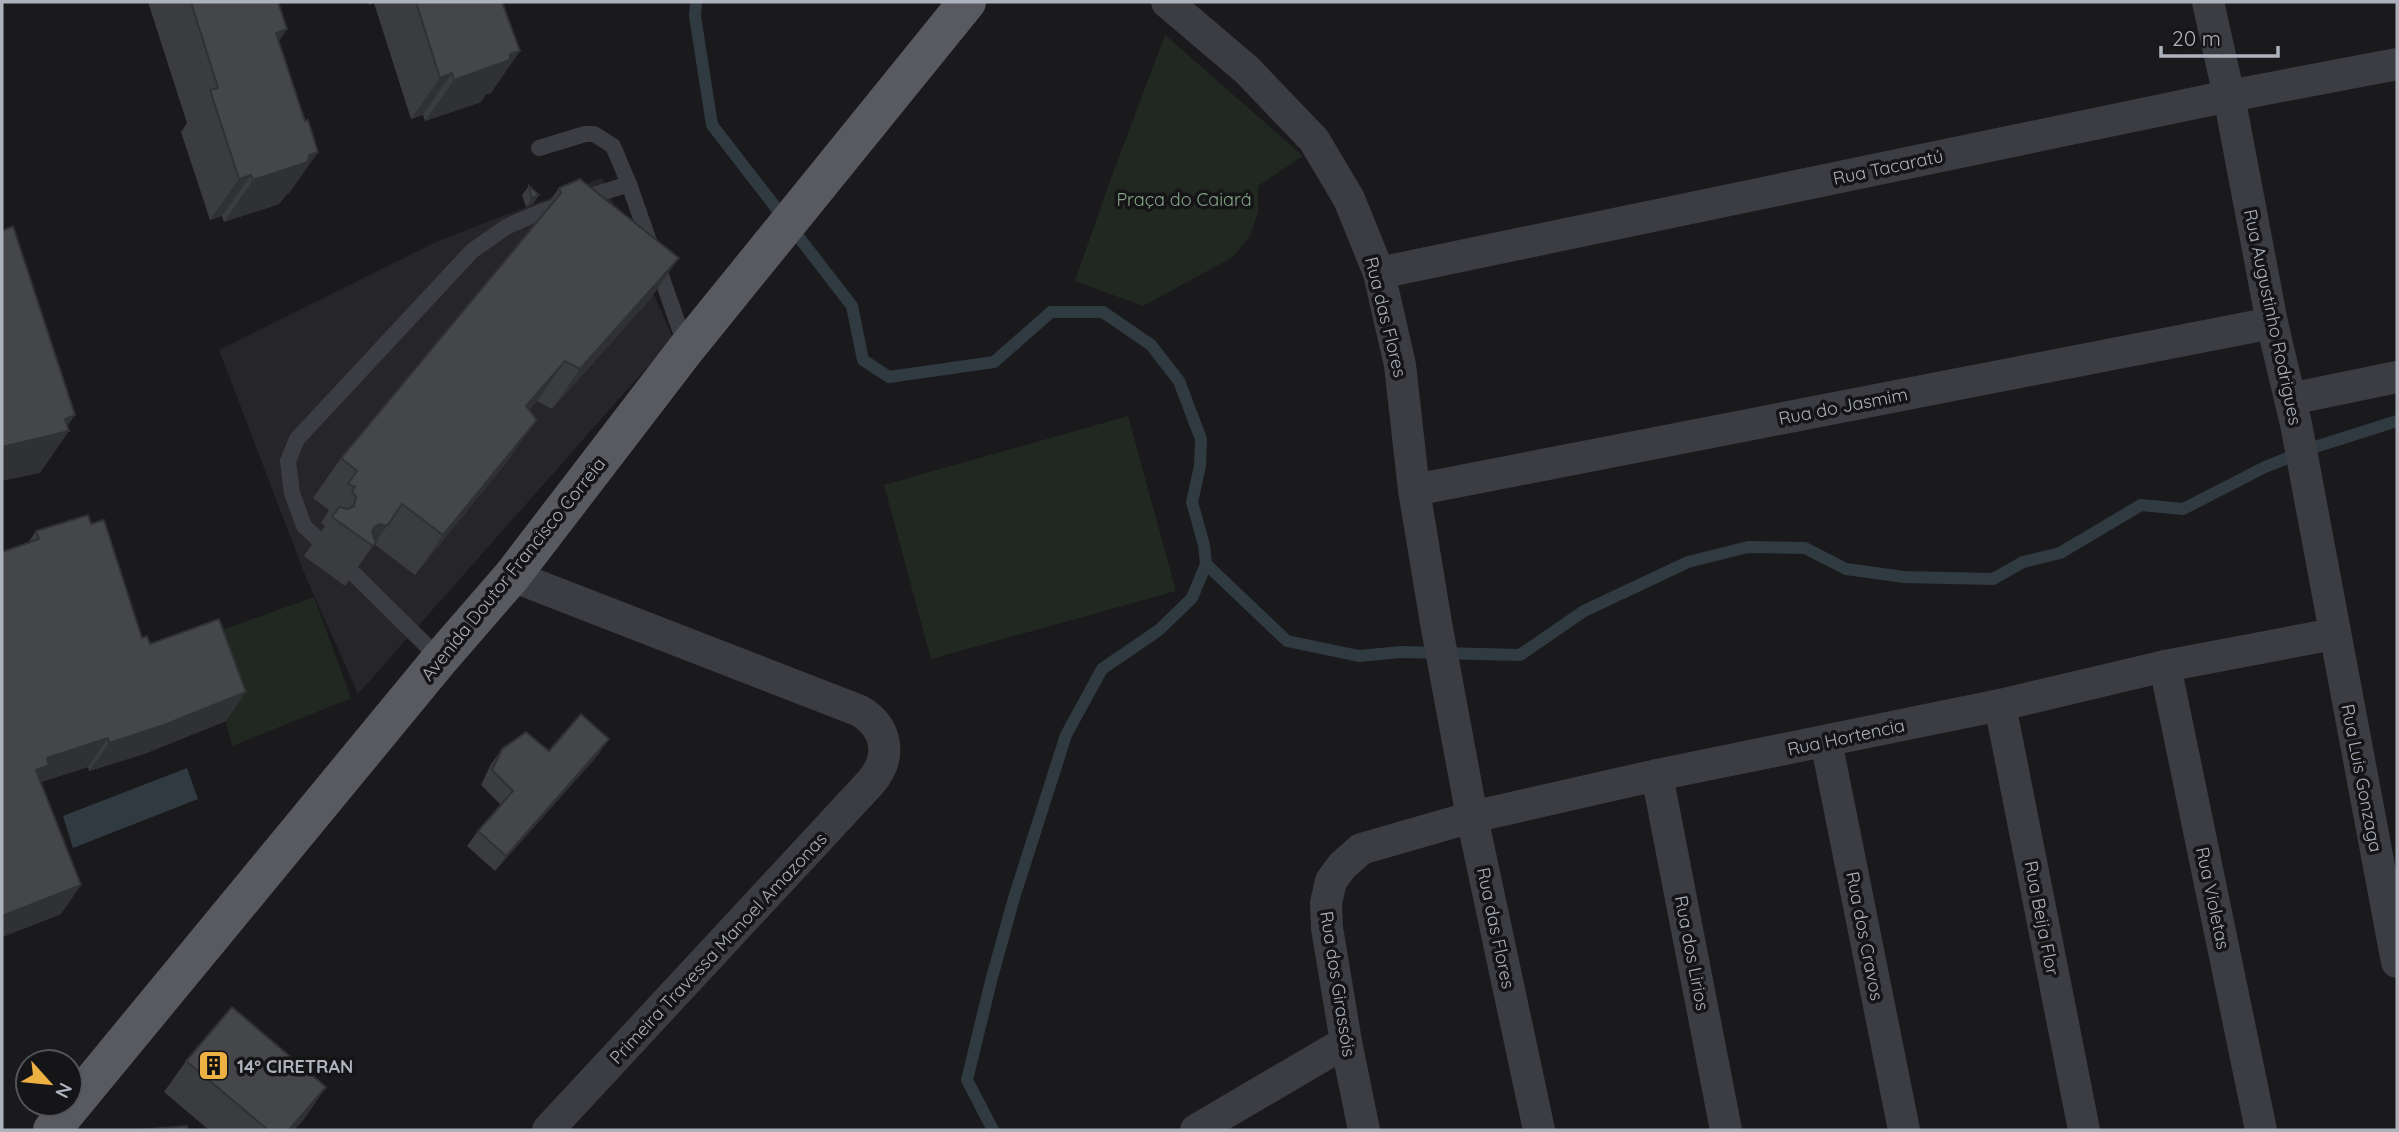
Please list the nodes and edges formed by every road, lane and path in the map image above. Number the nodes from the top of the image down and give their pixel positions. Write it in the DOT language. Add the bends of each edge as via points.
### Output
graph roads {
  1 [pos="967,2"];
  2 [pos="1167,2"];
  3 [pos="2208,2"];
  4 [pos="2397,64"];
  5 [pos="2229,96"];
  6 [pos="539,148"];
  7 [pos="629,184"];
  8 [pos="1379,273"];
  9 [pos="2272,323"];
  10 [pos="686,349"];
  11 [pos="2397,377"];
  12 [pos="2293,411"];
  13 [pos="1414,490"];
  14 [pos="318,539"];
  15 [pos="354,574"];
  16 [pos="512,576"];
  17 [pos="2334,634"];
  18 [pos="440,659"];
  19 [pos="2165,666"];
  20 [pos="2000,705"];
  21 [pos="1826,741"];
  22 [pos="1657,775"];
  23 [pos="1472,817"];
  24 [pos="1361,849"];
  25 [pos="2397,962"];
  26 [pos="1346,1042"];
  27 [pos="52,1130"];
  28 [pos="548,1130"];
  29 [pos="1196,1130"];
  30 [pos="1364,1130"];
  31 [pos="1539,1130"];
  32 [pos="1726,1130"];
  33 [pos="1904,1130"];
  34 [pos="2084,1130"];
  35 [pos="2261,1130"];
  1 -- 10 [label="main road, Avenida Doutor Francisco Correia"];
  2 -- 8 [label="street, Rua das Flores" via="1247,70 1314,141 1349,199"];
  3 -- 5 [label="street, Rua Augustinho Rodrigues"];
  4 -- 5 [label="street, Rua Tacaratú"];
  5 -- 8 [label="street, Rua Tacaratú"];
  5 -- 9 [label="street, Rua Augustinho Rodrigues"];
  6 -- 7 [label="lane" via="594,134 613,146"];
  7 -- 10 [label="lane"];
  7 -- 14 [label="lane" via="540,212 506,227 472,251 297,439 288,461 292,493 304,526"];
  8 -- 13 [label="street, Rua das Flores" via="1401,365"];
  9 -- 12 [label="street, Rua Augustinho Rodrigues"];
  9 -- 13 [label="street, Rua do Jasmim"];
  10 -- 16 [label="main road, Avenida Doutor Francisco Correia"];
  11 -- 12 [label="street"];
  12 -- 17 [label="street, Rua Augustinho Rodrigues"];
  13 -- 23 [label="street, Rua das Flores"];
  15 -- 18 [label="lane"];
  16 -- 18 [label="main road, Avenida Doutor Francisco Correia"];
  16 -- 28 [label="street, Primeira Travessa Manoel Amazonas" via="860,711 879,727 886,751 871,782"];
  17 -- 19 [label="street, Rua Hortencia"];
  17 -- 25 [label="street, Rua Luis Gonzaga"];
  18 -- 27 [label="main road, Avenida Doutor Francisco Correia"];
  19 -- 20 [label="street, Rua Hortencia"];
  19 -- 35 [label="street, Rua Violetas"];
  20 -- 21 [label="street, Rua Hortencia"];
  20 -- 34 [label="street, Rua Beija Flor"];
  21 -- 22 [label="street, Rua Hortencia"];
  21 -- 33 [label="street, Rua dos Cravos"];
  22 -- 23 [label="street, Rua Hortencia"];
  22 -- 32 [label="street, Rua dos Lirios"];
  23 -- 24 [label="street, Rua Hortencia"];
  23 -- 31 [label="street, Rua das Flores"];
  24 -- 26 [label="street, Rua dos Girassóis" via="1331,881 1326,903"];
  26 -- 29 [label="street"];
  26 -- 30 [label="street, Rua dos Girassóis"];
}
